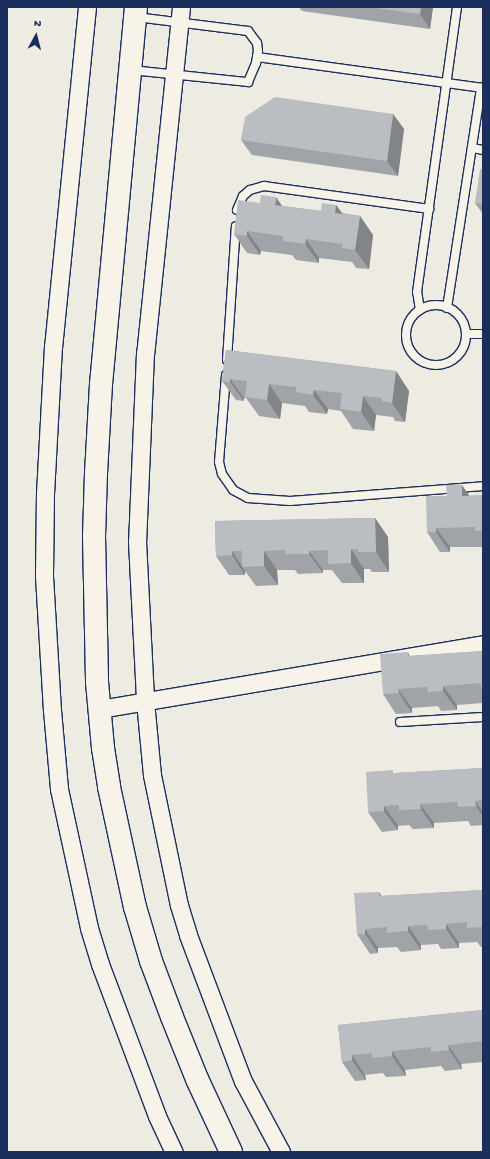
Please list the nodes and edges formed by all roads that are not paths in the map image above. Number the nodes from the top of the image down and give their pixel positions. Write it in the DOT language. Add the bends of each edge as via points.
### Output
graph roads {
  1 [pos="87,7"];
  2 [pos="457,7"];
  3 [pos="133,10"];
  4 [pos="180,15"];
  5 [pos="257,57"];
  6 [pos="130,70"];
  7 [pos="174,75"];
  8 [pos="446,83"];
  9 [pos="482,88"];
  10 [pos="472,148"];
  11 [pos="483,150"];
  12 [pos="429,209"];
  13 [pos="447,308"];
  14 [pos="420,310"];
  15 [pos="466,334"];
  16 [pos="483,334"];
  17 [pos="483,486"];
  18 [pos="483,644"];
  19 [pos="145,702"];
  20 [pos="100,709"];
  21 [pos="483,718"];
  22 [pos="400,722"];
  23 [pos="174,1152"];
  24 [pos="220,1152"];
  25 [pos="231,1152"];
  26 [pos="281,1152"];
  1 -- 23 [label="street" via="53,346 45,493 44,576 52,710 60,789 89,928 157,1116"];
  2 -- 8 [label="lane"];
  3 -- 4 [label="lane"];
  3 -- 6 [label="main road"];
  3 -- 24 [label="main road" via="92,383 86,473 84,552 93,749 111,850 141,964 187,1083"];
  4 -- 5 [label="lane" via="248,31 257,43"];
  4 -- 7 [label="street"];
  5 -- 7 [label="lane" via="248,82"];
  5 -- 8 [label="lane"];
  6 -- 7 [label="lane"];
  6 -- 20 [label="main road" via="96,473 95,615"];
  7 -- 19 [label="street" via="145,353 138,496 137,573"];
  8 -- 9 [label="lane"];
  8 -- 12 [label="lane"];
  9 -- 10 [label="lane"];
  10 -- 11 [label="lane"];
  10 -- 13 [label="lane"];
  12 -- 14 [label="lane" via="417,292"];
  12 -- 17 [label="lane" via="264,186 250,190 244,196 237,210 219,462 222,474 234,490 248,498 260,500 290,501"];
  13 -- 14 [label="lane" via="438,305"];
  13 -- 15 [label="lane" via="461,318"];
  14 -- 15 [label="lane" via="408,324 407,344 418,359 427,364 437,365 455,359 461,351"];
  15 -- 16 [label="lane"];
  18 -- 19 [label="street"];
  19 -- 20 [label="street"];
  19 -- 26 [label="street" via="152,775 188,935 243,1081"];
  20 -- 25 [label="main road" via="109,788 135,907 151,961 196,1079"];
  21 -- 22 [label="lane"];
}
